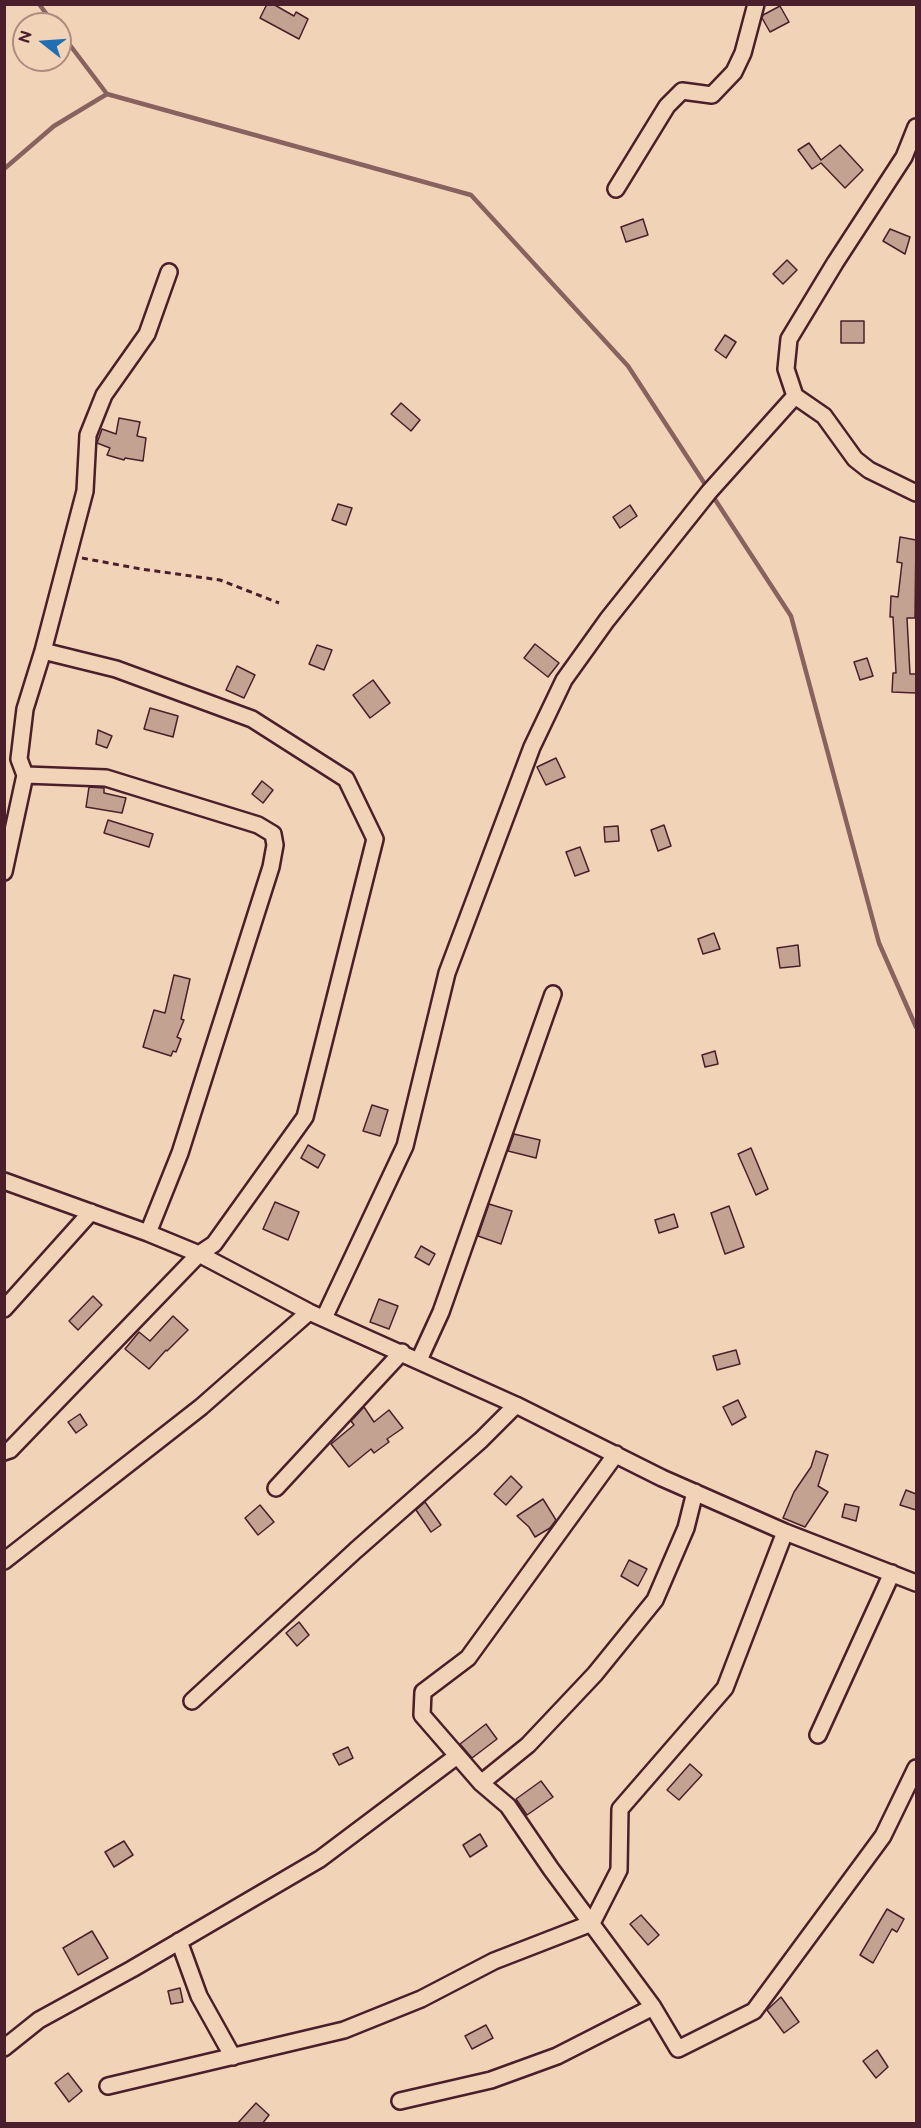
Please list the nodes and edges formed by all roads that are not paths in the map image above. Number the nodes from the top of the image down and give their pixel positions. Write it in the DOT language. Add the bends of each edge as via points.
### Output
graph roads {
  1 [pos="756,4"];
  2 [pos="916,127"];
  3 [pos="616,189"];
  4 [pos="169,272"];
  5 [pos="795,396"];
  6 [pos="916,493"];
  7 [pos="43,651"];
  8 [pos="25,775"];
  9 [pos="4,872"];
  10 [pos="553,993"];
  11 [pos="4,1181"];
  12 [pos="90,1212"];
  13 [pos="148,1233"];
  14 [pos="199,1254"];
  15 [pos="4,1309"];
  16 [pos="309,1312"];
  17 [pos="324,1318"];
  18 [pos="402,1352"];
  19 [pos="419,1360"];
  20 [pos="516,1405"];
  21 [pos="4,1452"];
  22 [pos="616,1454"];
  23 [pos="276,1488"];
  24 [pos="695,1492"];
  25 [pos="785,1532"];
  26 [pos="4,1561"];
  27 [pos="892,1573"];
  28 [pos="916,1583"];
  29 [pos="192,1701"];
  30 [pos="818,1735"];
  31 [pos="457,1756"];
  32 [pos="916,1768"];
  33 [pos="481,1784"];
  34 [pos="592,1923"];
  35 [pos="179,1941"];
  36 [pos="653,2007"];
  37 [pos="4,2048"];
  38 [pos="233,2057"];
  39 [pos="108,2086"];
  40 [pos="400,2101"];
  1 -- 3 [label="street" via="734,72 712,95 682,91 667,106"];
  2 -- 5 [label="street" via="904,157 789,339 786,369"];
  4 -- 7 [label="street" via="147,334 104,395 88,435 86,492"];
  5 -- 6 [label="street" via="824,416 855,459"];
  5 -- 17 [label="street" via="709,492 564,680 532,747 447,973 405,1146"];
  7 -- 8 [label="street" via="25,708 19,759"];
  7 -- 14 [label="street" via="116,669 252,719 345,779 375,838 305,1117 214,1244"];
  8 -- 9 [label="street"];
  8 -- 13 [label="street" via="106,778 258,825 273,834 271,867 180,1153"];
  10 -- 19 [label="street" via="441,1312"];
  11 -- 12 [label="street"];
  12 -- 13 [label="street"];
  12 -- 15 [label="street"];
  13 -- 14 [label="street"];
  14 -- 16 [label="street"];
  14 -- 21 [label="street"];
  16 -- 17 [label="street"];
  16 -- 26 [label="street" via="201,1407"];
  17 -- 18 [label="street"];
  18 -- 19 [label="street"];
  18 -- 23 [label="street"];
  19 -- 20 [label="street"];
  20 -- 22 [label="street"];
  20 -- 29 [label="street"];
  22 -- 24 [label="street"];
  22 -- 31 [label="street" via="468,1658 423,1692 422,1715"];
  24 -- 25 [label="street"];
  24 -- 33 [label="street" via="686,1528 655,1600 587,1682 528,1744"];
  25 -- 27 [label="street"];
  25 -- 34 [label="street" via="724,1688 620,1809 619,1870"];
  27 -- 28 [label="street"];
  27 -- 30 [label="street"];
  31 -- 33 [label="street"];
  31 -- 35 [label="street" via="320,1859"];
  32 -- 36 [label="street" via="883,1836 754,2011 678,2049"];
  33 -- 34 [label="street" via="508,1806"];
  34 -- 36 [label="street"];
  34 -- 38 [label="street" via="494,1961 421,1999 344,2030"];
  35 -- 37 [label="street" via="39,2020"];
  35 -- 38 [label="street" via="199,1996"];
  36 -- 40 [label="street" via="557,2056 491,2080"];
  38 -- 39 [label="street"];
}
